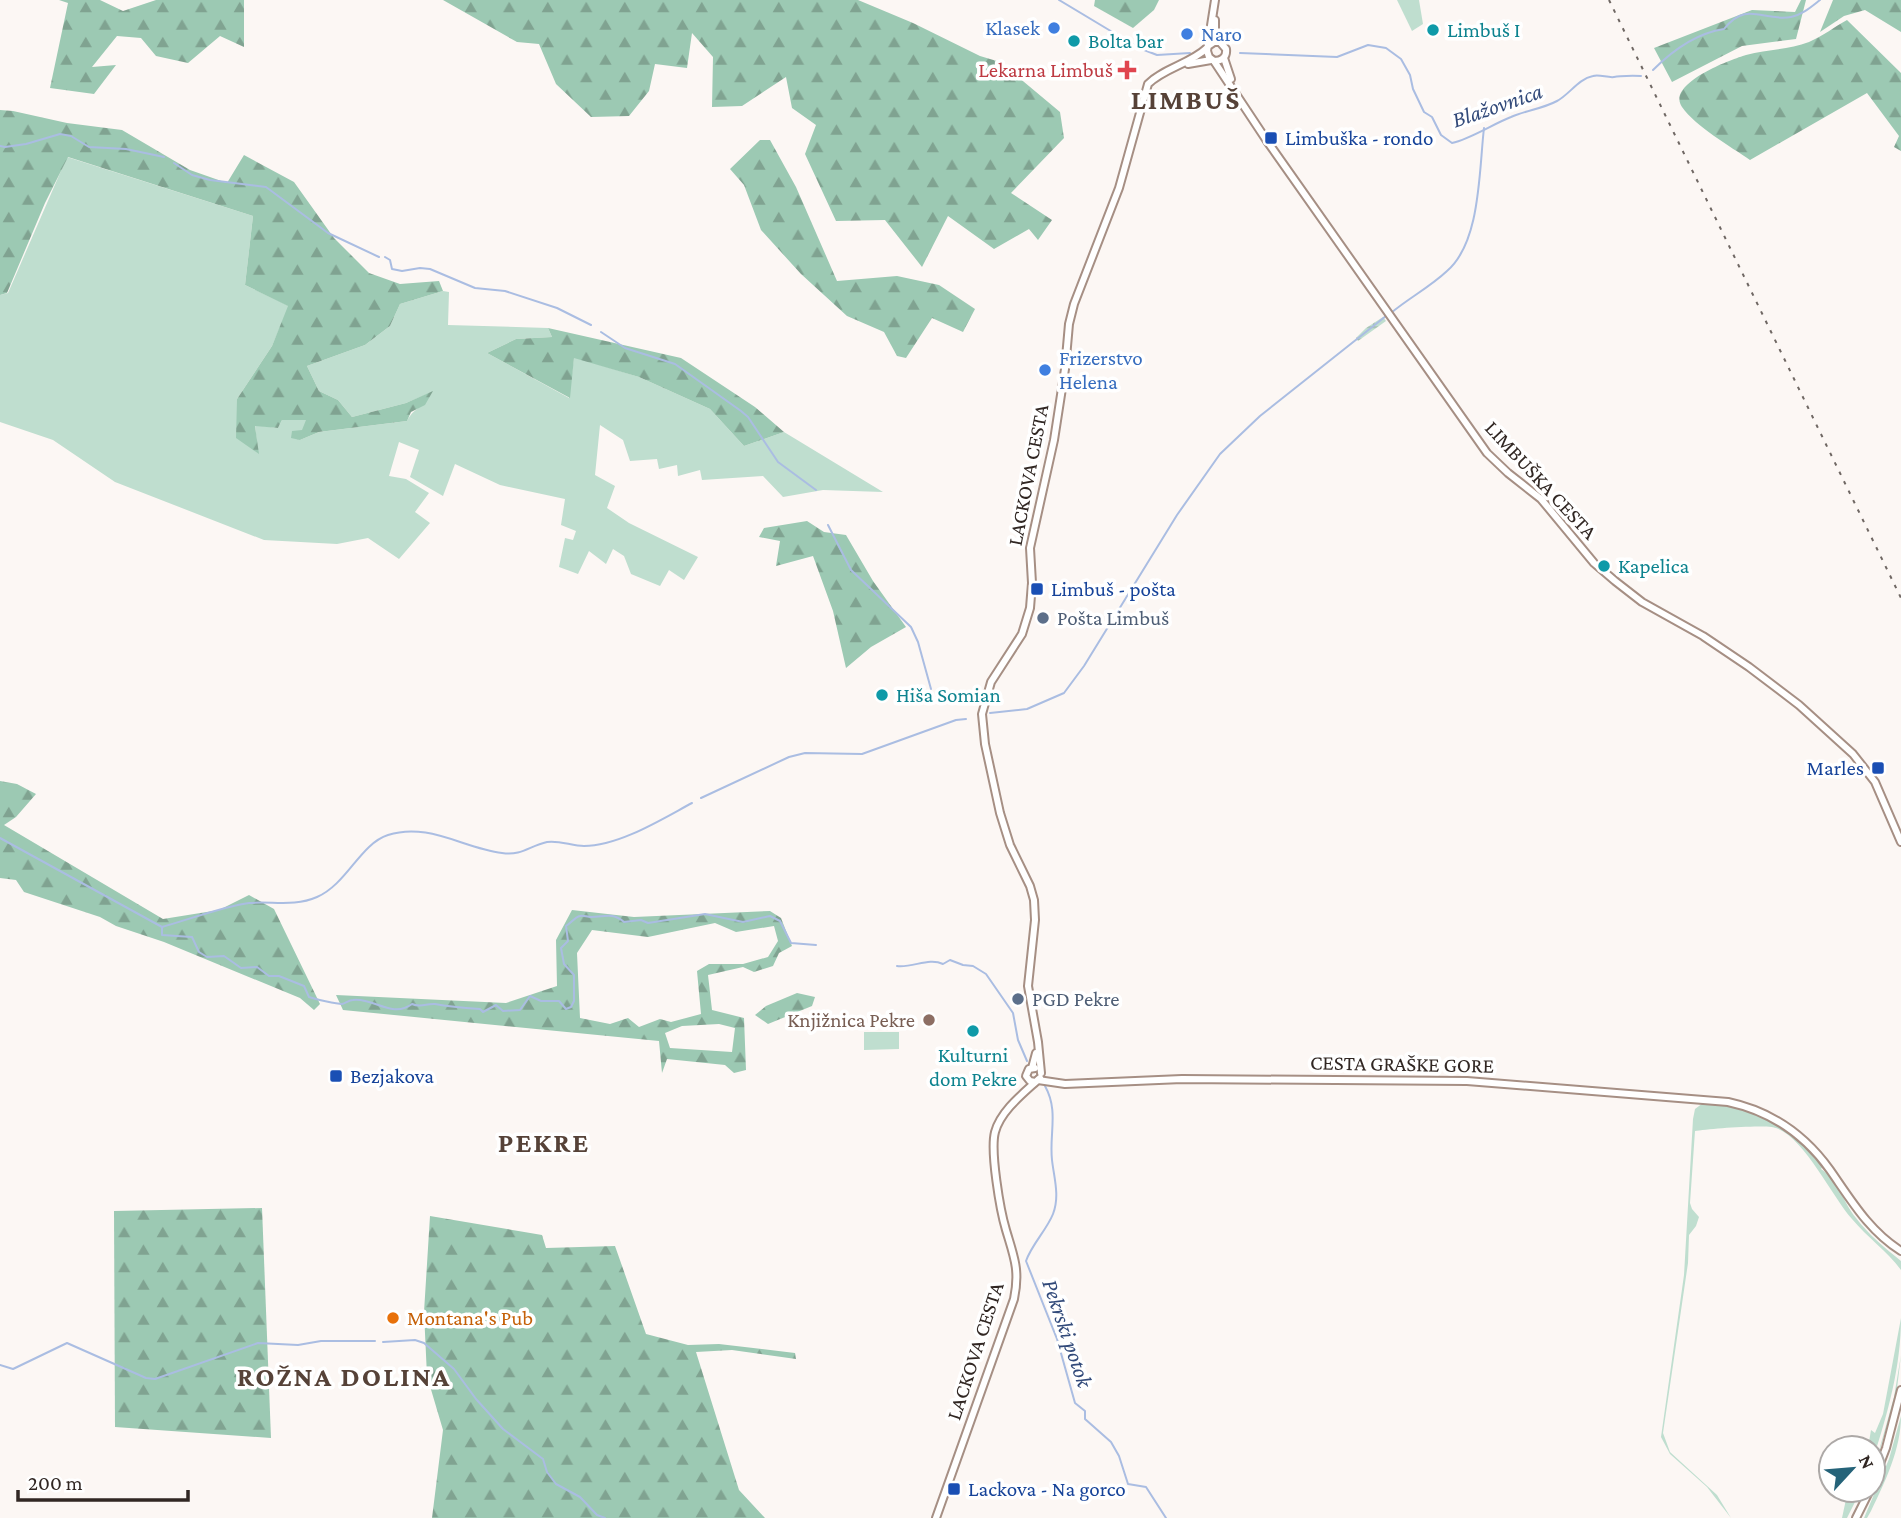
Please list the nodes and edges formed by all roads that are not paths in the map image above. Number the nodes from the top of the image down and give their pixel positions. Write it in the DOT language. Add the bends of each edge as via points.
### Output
graph roads {
  1 [pos="1214,3"];
  2 [pos="1220,42"];
  3 [pos="1208,47"];
  4 [pos="1224,58"];
  5 [pos="1213,60"];
  6 [pos="1182,65"];
  7 [pos="1239,97"];
  8 [pos="1901,842"];
  9 [pos="1035,1033"];
  10 [pos="1031,1068"];
  11 [pos="1036,1077"];
  12 [pos="1901,1251"];
  13 [pos="1901,1390"];
  14 [pos="1887,1444"];
  15 [pos="936,1518"];
  1 -- 2 [label="street" via="1215,33"];
  1 -- 3 [label="street"];
  2 -- 3 [label="street"];
  2 -- 4 [label="street" via="1226,49"];
  3 -- 5 [label="street"];
  3 -- 6 [label="street"];
  4 -- 5 [label="street"];
  4 -- 7 [label="street"];
  5 -- 6 [label="street"];
  5 -- 7 [label="street"];
  6 -- 9 [label="street, LACKOVA CESTA" via="1148,84 1119,188 1074,304 1054,440 1030,548 1030,608 1022,634 991,682 982,714 1000,813 1034,900 1027,980"];
  7 -- 8 [label="street, LIMBUŠKA CESTA" via="1496,464 1541,499 1600,568 1642,602 1724,649 1833,735 1860,761 1882,794"];
  9 -- 10 [label="street, LACKOVA CESTA" via="1036,1057"];
  9 -- 11 [label="street, LACKOVA CESTA"];
  10 -- 11 [label="street, CESTA GRAŠKE GORE"];
  10 -- 11 [label="street, LACKOVA CESTA" via="1026,1073"];
  11 -- 12 [label="street, CESTA GRAŠKE GORE" via="1055,1083 1467,1081 1741,1104 1764,1113 1809,1145 1872,1228"];
  11 -- 15 [label="street, LACKOVA CESTA" via="1003,1117 994,1142 1002,1214 1017,1265 1014,1299"];
  13 -- 14 [label="street"];
}
